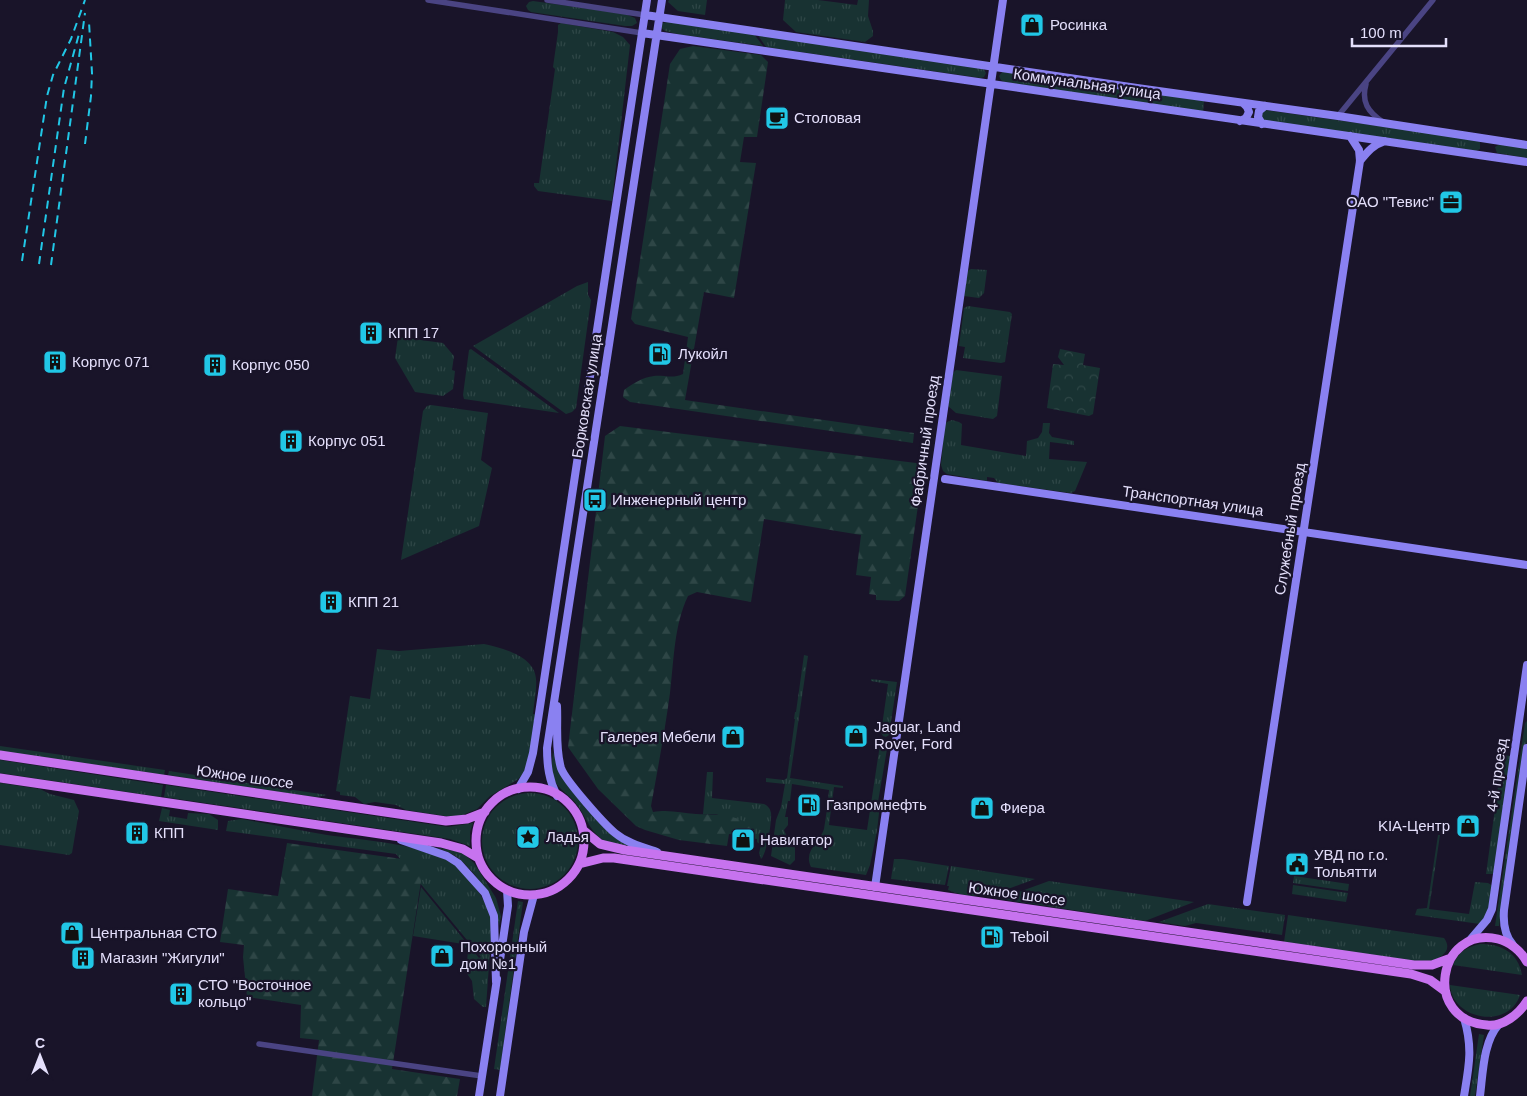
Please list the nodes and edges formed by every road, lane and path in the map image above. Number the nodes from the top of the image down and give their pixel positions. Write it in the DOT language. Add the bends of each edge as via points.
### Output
graph roads {
  1 [pos="428,0"];
  2 [pos="547,0"];
  3 [pos="647,0"];
  4 [pos="662,0"];
  5 [pos="1003,0"];
  6 [pos="1433,0"];
  7 [pos="645,15"];
  8 [pos="659,17"];
  9 [pos="642,33"];
  10 [pos="657,35"];
  11 [pos="993,66"];
  12 [pos="1366,83"];
  13 [pos="990,84"];
  14 [pos="1244,104"];
  15 [pos="1265,106"];
  16 [pos="1338,116"];
  17 [pos="1240,121"];
  18 [pos="1384,123"];
  19 [pos="1262,124"];
  20 [pos="1350,136"];
  21 [pos="1489,139"];
  22 [pos="1386,141"];
  23 [pos="1527,144"];
  24 [pos="1487,156"];
  25 [pos="1360,161"];
  26 [pos="1527,162"];
  27 [pos="583,420"];
  28 [pos="597,423"];
  29 [pos="945,479"];
  30 [pos="1304,532"];
  31 [pos="1527,564"];
  32 [pos="1527,665"];
  33 [pos="557,679"];
  34 [pos="1527,748"];
  35 [pos="0,755"];
  36 [pos="0,778"];
  37 [pos="518,788"];
  38 [pos="557,796"];
  39 [pos="485,812"];
  40 [pos="583,830"];
  41 [pos="365,832"];
  42 [pos="670,857"];
  43 [pos="478,858"];
  44 [pos="579,864"];
  45 [pos="875,887"];
  46 [pos="507,890"];
  47 [pos="534,895"];
  48 [pos="1247,902"];
  49 [pos="1469,941"];
  50 [pos="1514,947"];
  51 [pos="1451,958"];
  52 [pos="1527,962"];
  53 [pos="496,982"];
  54 [pos="1445,992"];
  55 [pos="1526,1004"];
  56 [pos="1464,1018"];
  57 [pos="1499,1024"];
  58 [pos="259,1044"];
  59 [pos="482,1076"];
  60 [pos="479,1096"];
  61 [pos="500,1096"];
  62 [pos="1464,1096"];
  63 [pos="1480,1096"];
  1 -- 9 [label="street"];
  2 -- 7 [label="street"];
  3 -- 7 [label="main road, Борковская улица"];
  4 -- 8 [label="main road, Борковская улица"];
  5 -- 11 [label="main road, Фабричный проезд"];
  6 -- 12 [label="street"];
  7 -- 8 [label="main road, Коммунальная улица"];
  7 -- 9 [label="main road, Борковская улица"];
  8 -- 10 [label="main road, Борковская улица"];
  8 -- 11 [label="main road, Коммунальная улица"];
  9 -- 10 [label="main road, Коммунальная улица"];
  9 -- 27 [label="main road, Борковская улица"];
  10 -- 13 [label="main road, Коммунальная улица"];
  10 -- 28 [label="main road, Борковская улица"];
  11 -- 13 [label="main road, Фабричный проезд"];
  11 -- 14 [label="main road, Коммунальная улица"];
  12 -- 16 [label="street"];
  12 -- 18 [label="street" via="1365,103"];
  13 -- 17 [label="main road, Коммунальная улица"];
  13 -- 45 [label="main road, Фабричный проезд"];
  14 -- 15 [label="main road, Коммунальная улица"];
  14 -- 17 [label="main road" via="1249,112"];
  15 -- 16 [label="main road, Коммунальная улица"];
  15 -- 19 [label="main road" via="1258,117"];
  16 -- 18 [label="main road, Коммунальная улица"];
  17 -- 19 [label="main road, Коммунальная улица"];
  18 -- 21 [label="main road, Коммунальная улица"];
  19 -- 20 [label="main road, Коммунальная улица"];
  20 -- 22 [label="main road, Коммунальная улица"];
  20 -- 25 [label="main road, Служебный проезд" via="1359,150"];
  21 -- 23 [label="main road, Коммунальная улица"];
  21 -- 24 [label="main road"];
  22 -- 24 [label="main road, Коммунальная улица"];
  22 -- 25 [label="main road" via="1375,144"];
  24 -- 26 [label="main road, Коммунальная улица"];
  25 -- 30 [label="main road, Служебный проезд"];
  27 -- 28 [label="main road"];
  27 -- 37 [label="main road, Борковская улица" via="533,753 528,772"];
  28 -- 33 [label="main road, Борковская улица"];
  29 -- 30 [label="main road, Транспортная улица"];
  30 -- 31 [label="main road, Транспортная улица"];
  30 -- 48 [label="main road, Служебный проезд"];
  32 -- 49 [label="main road, 4-й проезд" via="1492,909"];
  33 -- 38 [label="main road, Борковская улица" via="547,748 548,770"];
  33 -- 42 [label="main road" via="561,770 614,832 631,843"];
  34 -- 50 [label="main road, 4-й проезд" via="1504,910 1504,928"];
  35 -- 39 [label="main road, Южное шоссе" via="446,821 468,819"];
  36 -- 41 [label="main road"];
  37 -- 38 [label="main road" via="538,788"];
  37 -- 39 [label="main road" via="496,800"];
  38 -- 40 [label="main road" via="575,812"];
  39 -- 43 [label="main road" via="476,833"];
  40 -- 42 [label="main road, Южное шоссе" via="610,848"];
  40 -- 44 [label="main road" via="584,847"];
  41 -- 43 [label="main road" via="452,845"];
  41 -- 53 [label="main road" via="396,838 447,856 476,882 485,893 494,916"];
  42 -- 45 [label="main road, Южное шоссе"];
  43 -- 46 [label="main road" via="491,879"];
  44 -- 47 [label="main road" via="562,884"];
  44 -- 54 [label="main road, Южное шоссе" via="614,858 1411,974 1430,980"];
  45 -- 51 [label="main road, Южное шоссе" via="1414,965 1432,965"];
  46 -- 47 [label="main road"];
  46 -- 53 [label="main road" via="508,906"];
  47 -- 61 [label="main road" via="524,932"];
  49 -- 50 [label="main road" via="1495,939"];
  49 -- 51 [label="main road"];
  50 -- 52 [label="main road"];
  51 -- 54 [label="main road" via="1446,970"];
  53 -- 59 [label="main road"];
  54 -- 56 [label="main road"];
  55 -- 57 [label="main road"];
  56 -- 57 [label="main road" via="1480,1024"];
  56 -- 62 [label="main road" via="1471,1052"];
  57 -- 63 [label="main road" via="1491,1036 1486,1054"];
  58 -- 59 [label="street"];
  59 -- 60 [label="main road"];
}
